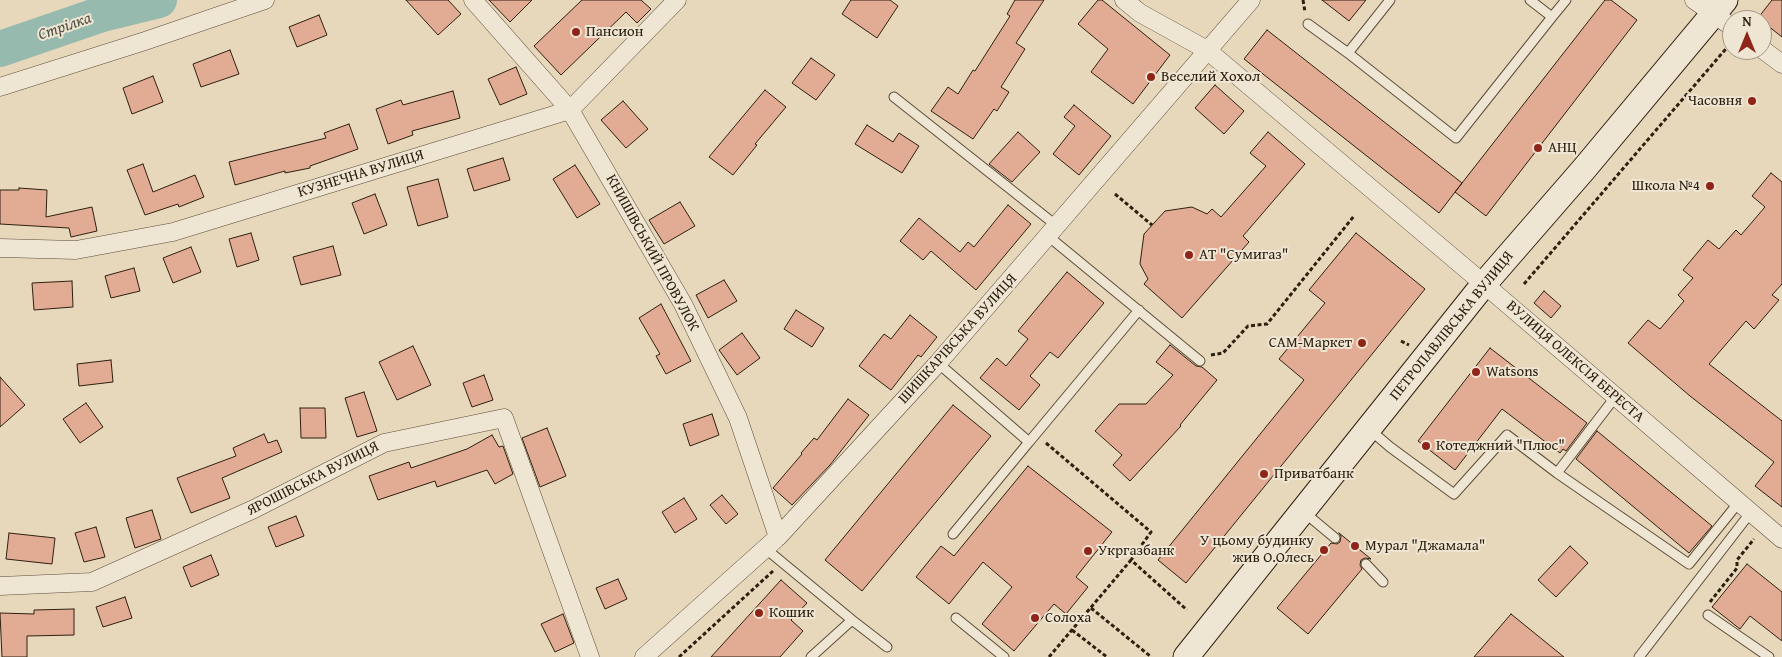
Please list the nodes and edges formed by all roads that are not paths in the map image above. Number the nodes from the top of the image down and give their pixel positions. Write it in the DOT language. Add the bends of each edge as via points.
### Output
graph roads {
  1 [pos="265,0"];
  2 [pos="473,0"];
  3 [pos="677,0"];
  4 [pos="1124,0"];
  5 [pos="1251,0"];
  6 [pos="1390,0"];
  7 [pos="1530,0"];
  8 [pos="1566,0"];
  9 [pos="1145,6"];
  10 [pos="1716,10"];
  11 [pos="1552,17"];
  12 [pos="1308,24"];
  13 [pos="1206,50"];
  14 [pos="1348,53"];
  15 [pos="0,87"];
  16 [pos="894,97"];
  17 [pos="570,110"];
  18 [pos="1053,231"];
  19 [pos="0,248"];
  20 [pos="1484,284"];
  21 [pos="1139,310"];
  22 [pos="1196,358"];
  23 [pos="938,363"];
  24 [pos="1616,396"];
  25 [pos="1369,429"];
  26 [pos="1029,442"];
  27 [pos="1557,473"];
  28 [pos="1745,507"];
  29 [pos="1302,511"];
  30 [pos="953,534"];
  31 [pos="1334,538"];
  32 [pos="1782,539"];
  33 [pos="772,543"];
  34 [pos="1366,564"];
  35 [pos="1383,582"];
  36 [pos="0,586"];
  37 [pos="1708,614"];
  38 [pos="956,618"];
  39 [pos="852,620"];
  40 [pos="887,647"];
  41 [pos="590,657"];
  42 [pos="644,657"];
  43 [pos="811,657"];
  44 [pos="1004,657"];
  45 [pos="1186,657"];
  46 [pos="1639,657"];
  47 [pos="1769,657"];
  1 -- 15 [label="street"];
  2 -- 17 [label="street, КНИШІВСЬКИЙ ПРОВУЛОК"];
  3 -- 17 [label="street, КУЗНЕЧНА ВУЛИЦЯ"];
  4 -- 9 [label="street"];
  5 -- 13 [label="street, ШИШКАРІВСЬКА ВУЛИЦЯ"];
  6 -- 14 [label="lane"];
  7 -- 11 [label="lane"];
  8 -- 11 [label="lane"];
  9 -- 13 [label="street"];
  10 -- 20 [label="main road, ПЕТРОПАВЛІВСЬКА ВУЛИЦЯ"];
  11 -- 14 [label="lane" via="1456,138"];
  12 -- 14 [label="lane"];
  13 -- 18 [label="street, ШИШКАРІВСЬКА ВУЛИЦЯ"];
  13 -- 20 [label="street, ВУЛИЦЯ ОЛЕКСІЯ БЕРЕСТА"];
  16 -- 18 [label="lane"];
  17 -- 19 [label="street, КУЗНЕЧНА ВУЛИЦЯ" via="173,232 76,250"];
  17 -- 33 [label="street, КНИШІВСЬКИЙ ПРОВУЛОК" via="683,304 738,418"];
  18 -- 21 [label="lane"];
  18 -- 23 [label="street, ШИШКАРІВСЬКА ВУЛИЦЯ"];
  20 -- 24 [label="street, ВУЛИЦЯ ОЛЕКСІЯ БЕРЕСТА"];
  20 -- 25 [label="main road, ПЕТРОПАВЛІВСЬКА ВУЛИЦЯ"];
  21 -- 22 [label="lane"];
  21 -- 26 [label="lane"];
  23 -- 26 [label="lane"];
  23 -- 33 [label="street, ШИШКАРІВСЬКА ВУЛИЦЯ"];
  24 -- 27 [label="lane"];
  24 -- 28 [label="street, ВУЛИЦЯ ОЛЕКСІЯ БЕРЕСТА"];
  25 -- 27 [label="lane" via="1454,494 1507,435"];
  25 -- 29 [label="main road, ПЕТРОПАВЛІВСЬКА ВУЛИЦЯ"];
  26 -- 30 [label="lane"];
  27 -- 28 [label="lane" via="1690,564"];
  28 -- 32 [label="street, ВУЛИЦЯ ОЛЕКСІЯ БЕРЕСТА"];
  28 -- 46 [label="lane"];
  29 -- 31 [label="lane"];
  29 -- 45 [label="main road, ПЕТРОПАВЛІВСЬКА ВУЛИЦЯ"];
  33 -- 39 [label="lane" via="783,562"];
  33 -- 42 [label="street, ШИШКАРІВСЬКА ВУЛИЦЯ"];
  34 -- 35 [label="lane"];
  36 -- 41 [label="street, ЯРОШІВСЬКА ВУЛИЦЯ" via="92,582 254,509 384,443 504,418"];
  37 -- 47 [label="lane"];
  38 -- 44 [label="lane"];
  39 -- 40 [label="lane"];
  39 -- 43 [label="lane"];
}
